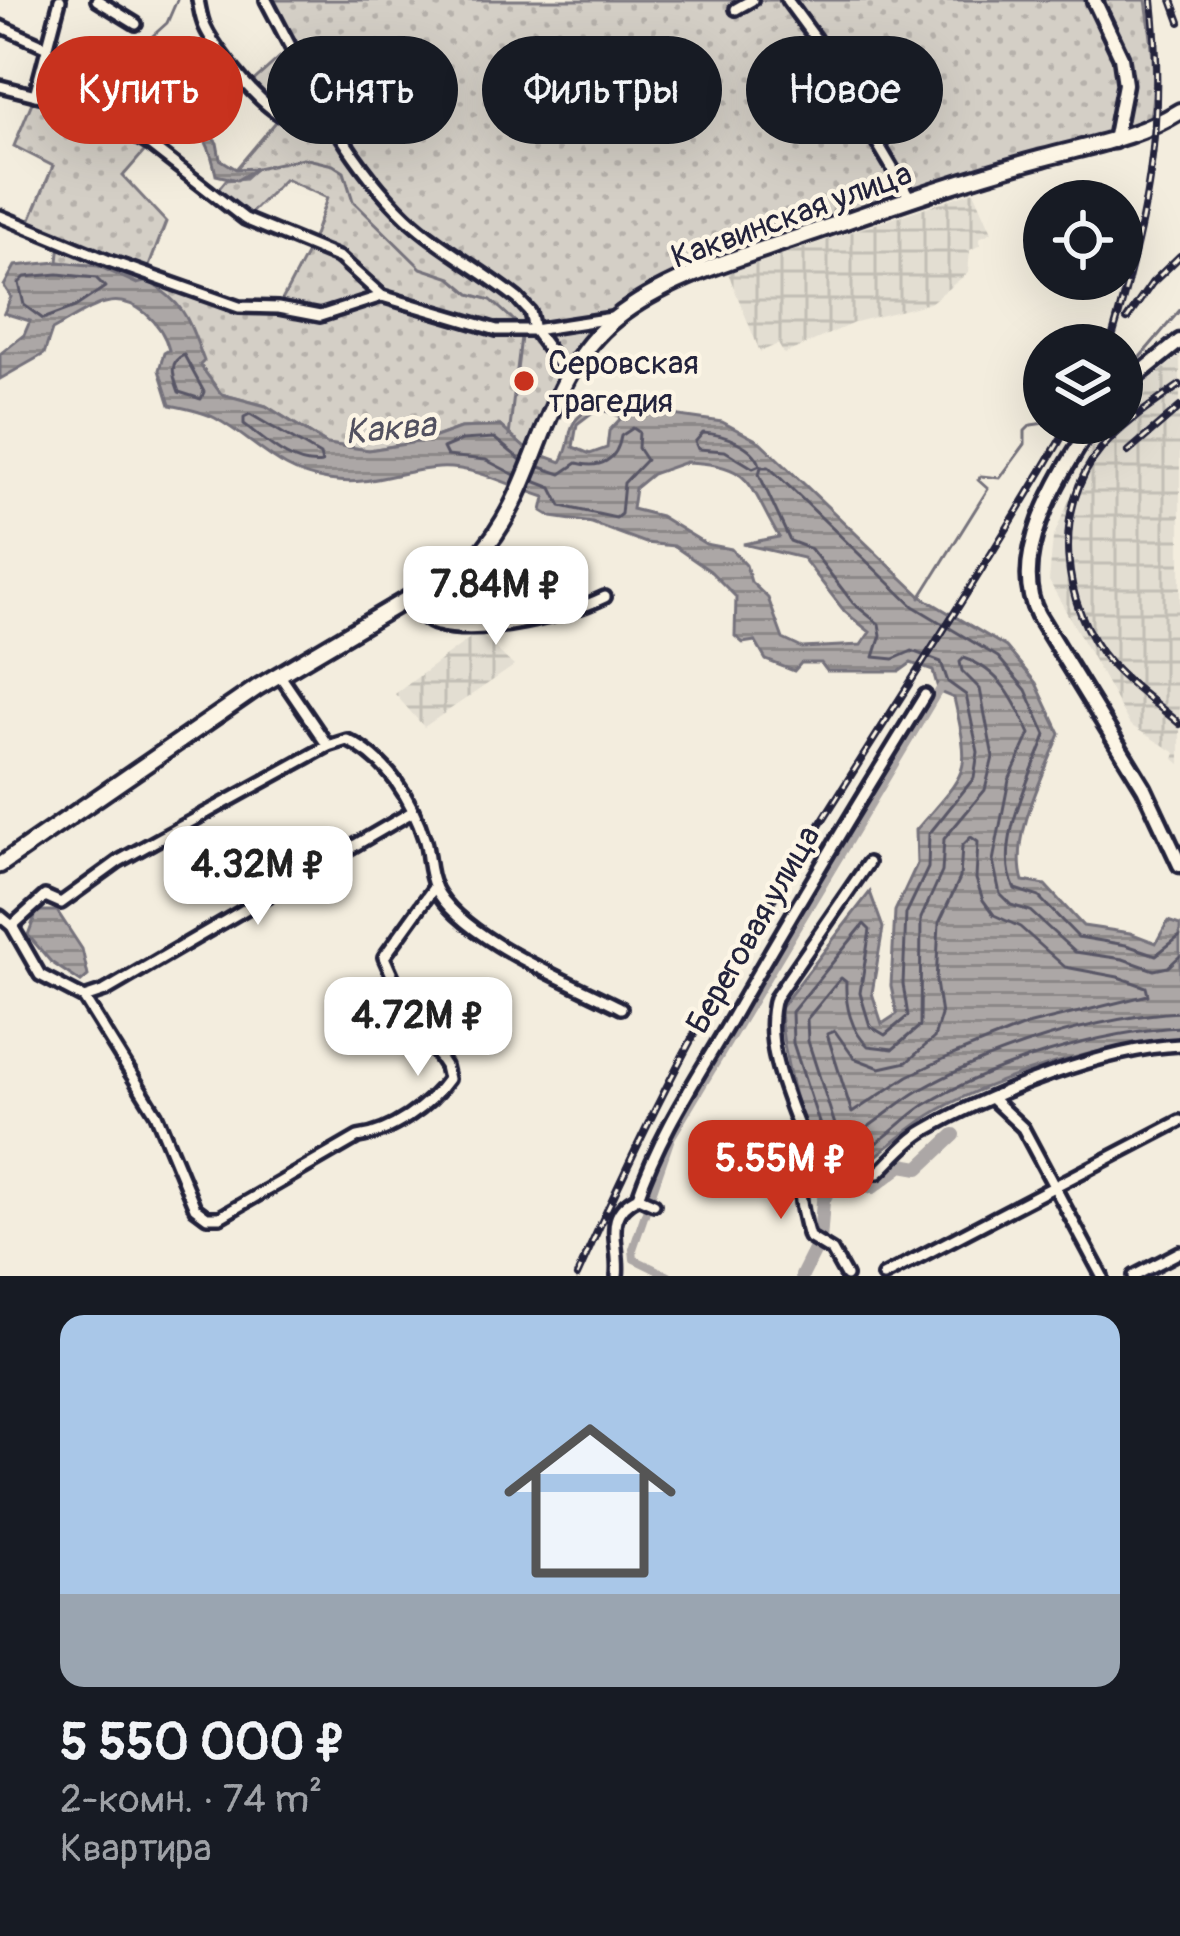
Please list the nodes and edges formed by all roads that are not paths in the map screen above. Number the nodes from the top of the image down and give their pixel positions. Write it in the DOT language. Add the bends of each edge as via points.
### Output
graph roads {
  1 [pos="60,0"];
  2 [pos="97,0"];
  3 [pos="198,0"];
  4 [pos="266,0"];
  5 [pos="752,0"];
  6 [pos="787,0"];
  7 [pos="1094,0"];
  8 [pos="736,9"];
  9 [pos="136,24"];
  10 [pos="0,26"];
  11 [pos="50,36"];
  12 [pos="285,36"];
  13 [pos="36,42"];
  14 [pos="0,86"];
  15 [pos="36,91"];
  16 [pos="35,95"];
  17 [pos="267,102"];
  18 [pos="1180,111"];
  19 [pos="1114,141"];
  20 [pos="349,144"];
  21 [pos="910,198"];
  22 [pos="0,216"];
  23 [pos="382,296"];
  24 [pos="617,317"];
  25 [pos="534,330"];
  26 [pos="1180,341"];
  27 [pos="1143,371"];
  28 [pos="567,375"];
  29 [pos="1082,444"];
  30 [pos="605,597"];
  31 [pos="412,599"];
  32 [pos="279,674"];
  33 [pos="925,695"];
  34 [pos="328,746"];
  35 [pos="412,812"];
  36 [pos="868,863"];
  37 [pos="0,865"];
  38 [pos="1180,865"];
  39 [pos="435,886"];
  40 [pos="0,916"];
  41 [pos="12,926"];
  42 [pos="84,998"];
  43 [pos="621,1008"];
  44 [pos="1180,1045"];
  45 [pos="992,1098"];
  46 [pos="1180,1121"];
  47 [pos="808,1152"];
  48 [pos="1054,1188"];
  49 [pos="638,1197"];
  50 [pos="655,1204"];
  51 [pos="1180,1252"];
  52 [pos="617,1276"];
  53 [pos="846,1276"];
  54 [pos="883,1276"];
  55 [pos="1102,1276"];
  56 [pos="1134,1276"];
  1 -- 11 [label="street"];
  2 -- 9 [label="street"];
  3 -- 17 [label="street" via="222,54"];
  4 -- 12 [label="street"];
  5 -- 8 [label="street"];
  6 -- 21 [label="street"];
  7 -- 19 [label="main road" via="1125,84"];
  10 -- 13 [label="street"];
  14 -- 16 [label="street"];
  15 -- 16 [label="street"];
  16 -- 23 [label="street" via="72,104 150,145 245,220 340,257"];
  18 -- 19 [label="main road, Каквинская улица"];
  19 -- 21 [label="main road, Каквинская улица"];
  20 -- 25 [label="street" via="410,220 518,299"];
  21 -- 24 [label="main road, Каквинская улица" via="718,265"];
  22 -- 23 [label="street" via="239,307 320,316"];
  23 -- 25 [label="street" via="496,330"];
  24 -- 25 [label="street"];
  24 -- 28 [label="main road, Каквинская улица"];
  25 -- 28 [label="street"];
  26 -- 27 [label="main road"];
  28 -- 31 [label="main road, Каквинская улица" via="499,533 475,560"];
  29 -- 38 [label="main road" via="1034,538 1028,590"];
  30 -- 31 [label="street" via="482,627 436,625"];
  31 -- 32 [label="main road, Каквинская улица"];
  32 -- 34 [label="street"];
  32 -- 37 [label="main road, Каквинская улица"];
  33 -- 49 [label="street, Береговая улица" via="690,1085"];
  34 -- 35 [label="street" via="347,740 367,750"];
  34 -- 41 [label="street" via="119,861 62,903 45,896"];
  35 -- 39 [label="street"];
  35 -- 42 [label="street"];
  36 -- 47 [label="street" via="770,1015"];
  39 -- 42 [label="street" via="384,957 448,1079 398,1123 358,1137 220,1217 195,1208 156,1114"];
  39 -- 43 [label="street" via="472,931"];
  40 -- 41 [label="street"];
  41 -- 42 [label="street" via="40,975"];
  44 -- 45 [label="street"];
  45 -- 47 [label="street" via="922,1132 878,1173"];
  45 -- 48 [label="street" via="1023,1128"];
  46 -- 48 [label="street"];
  47 -- 53 [label="street" via="800,1184 805,1224"];
  48 -- 54 [label="street"];
  48 -- 55 [label="street"];
  49 -- 50 [label="street"];
  49 -- 52 [label="street, Береговая улица" via="623,1204 613,1224"];
  51 -- 56 [label="street"];
}
